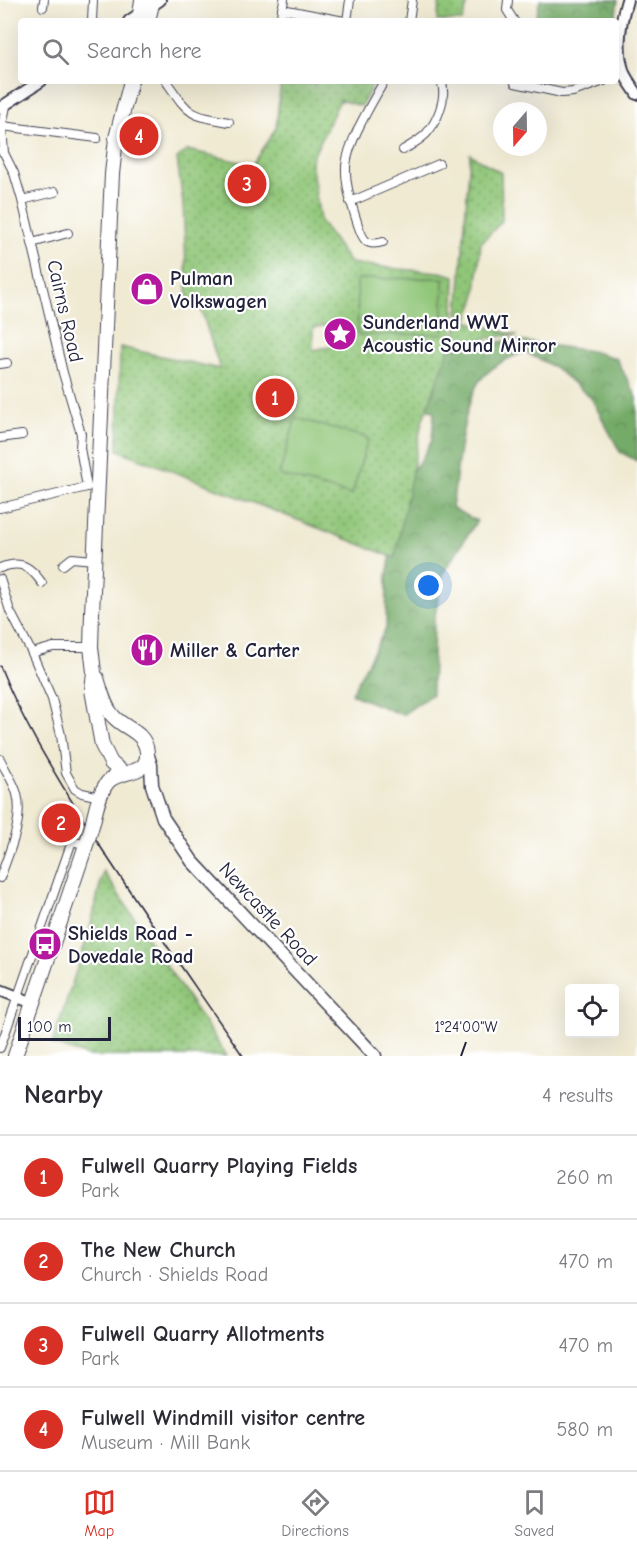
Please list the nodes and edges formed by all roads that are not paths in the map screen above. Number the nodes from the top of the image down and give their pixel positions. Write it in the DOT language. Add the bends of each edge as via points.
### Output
graph roads {
  1 [pos="93,0"];
  2 [pos="284,0"];
  3 [pos="350,0"];
  4 [pos="412,0"];
  5 [pos="508,0"];
  6 [pos="627,0"];
  7 [pos="282,9"];
  8 [pos="92,18"];
  9 [pos="280,18"];
  10 [pos="330,18"];
  11 [pos="347,18"];
  12 [pos="409,18"];
  13 [pos="512,18"];
  14 [pos="620,75"];
  15 [pos="37,84"];
  16 [pos="130,84"];
  17 [pos="168,84"];
  18 [pos="382,84"];
  19 [pos="442,84"];
  20 [pos="520,84"];
  21 [pos="596,84"];
  22 [pos="637,94"];
  23 [pos="3,107"];
  24 [pos="229,122"];
  25 [pos="2,126"];
  26 [pos="97,138"];
  27 [pos="403,150"];
  28 [pos="2,151"];
  29 [pos="439,164"];
  30 [pos="55,192"];
  31 [pos="22,200"];
  32 [pos="350,202"];
  33 [pos="68,233"];
  34 [pos="383,242"];
  35 [pos="32,243"];
  36 [pos="22,435"];
  37 [pos="0,438"];
  38 [pos="82,461"];
  39 [pos="98,465"];
  40 [pos="92,490"];
  41 [pos="0,508"];
  42 [pos="94,560"];
  43 [pos="63,565"];
  44 [pos="0,568"];
  45 [pos="0,579"];
  46 [pos="42,583"];
  47 [pos="91,647"];
  48 [pos="32,653"];
  49 [pos="94,672"];
  50 [pos="126,726"];
  51 [pos="102,742"];
  52 [pos="147,753"];
  53 [pos="106,756"];
  54 [pos="0,759"];
  55 [pos="128,773"];
  56 [pos="152,785"];
  57 [pos="97,800"];
  58 [pos="87,842"];
  59 [pos="1,874"];
  60 [pos="0,990"];
  61 [pos="18,998"];
  62 [pos="33,1003"];
  63 [pos="0,1048"];
  64 [pos="15,1056"];
  65 [pos="375,1056"];
  1 -- 8 [label="street"];
  2 -- 7 [label="street"];
  3 -- 11 [label="street"];
  4 -- 12 [label="street"];
  5 -- 13 [label="street" via="507,10"];
  6 -- 14 [label="street" via="620,33"];
  7 -- 9 [label="street"];
  7 -- 10 [label="street"];
  14 -- 22 [label="street"];
  15 -- 23 [label="street"];
  16 -- 39 [label="highway" via="112,174"];
  17 -- 24 [label="street" via="186,110"];
  18 -- 32 [label="street" via="347,160"];
  19 -- 27 [label="street" via="444,94 433,125"];
  20 -- 21 [label="street" via="561,93"];
  23 -- 25 [label="street, Cairns Road"];
  25 -- 26 [label="street"];
  25 -- 28 [label="street, Cairns Road"];
  28 -- 31 [label="street, Cairns Road"];
  29 -- 32 [label="street"];
  30 -- 31 [label="street"];
  31 -- 35 [label="street, Cairns Road"];
  32 -- 34 [label="street" via="365,240 375,245"];
  33 -- 35 [label="street"];
  35 -- 38 [label="street, Cairns Road" via="81,434"];
  36 -- 37 [label="street"];
  38 -- 39 [label="street"];
  38 -- 40 [label="street, Cairns Road"];
  39 -- 40 [label="highway"];
  40 -- 41 [label="street"];
  40 -- 42 [label="highway"];
  42 -- 43 [label="street" via="72,555"];
  42 -- 47 [label="highway"];
  44 -- 46 [label="street" via="33,564"];
  45 -- 48 [label="street" via="10,611"];
  47 -- 48 [label="street" via="53,647"];
  47 -- 49 [label="highway"];
  48 -- 57 [label="street" via="52,699 66,773 75,789"];
  49 -- 50 [label="highway" via="109,711"];
  49 -- 51 [label="highway" via="92,690"];
  50 -- 51 [label="highway" via="109,730"];
  50 -- 52 [label="highway" via="139,736"];
  51 -- 53 [label="highway"];
  52 -- 55 [label="highway" via="144,764"];
  52 -- 56 [label="main road, Newcastle Road"];
  53 -- 55 [label="highway" via="114,767"];
  53 -- 57 [label="highway"];
  54 -- 59 [label="street" via="16,793 19,810"];
  55 -- 56 [label="main road"];
  55 -- 57 [label="highway" via="107,784"];
  56 -- 65 [label="main road, Newcastle Road" via="163,818 192,861"];
  57 -- 58 [label="highway, bridge"];
  58 -- 61 [label="street" via="72,841"];
  58 -- 62 [label="highway"];
  60 -- 61 [label="street"];
  61 -- 62 [label="street"];
  61 -- 63 [label="street"];
  62 -- 64 [label="highway"];
}
